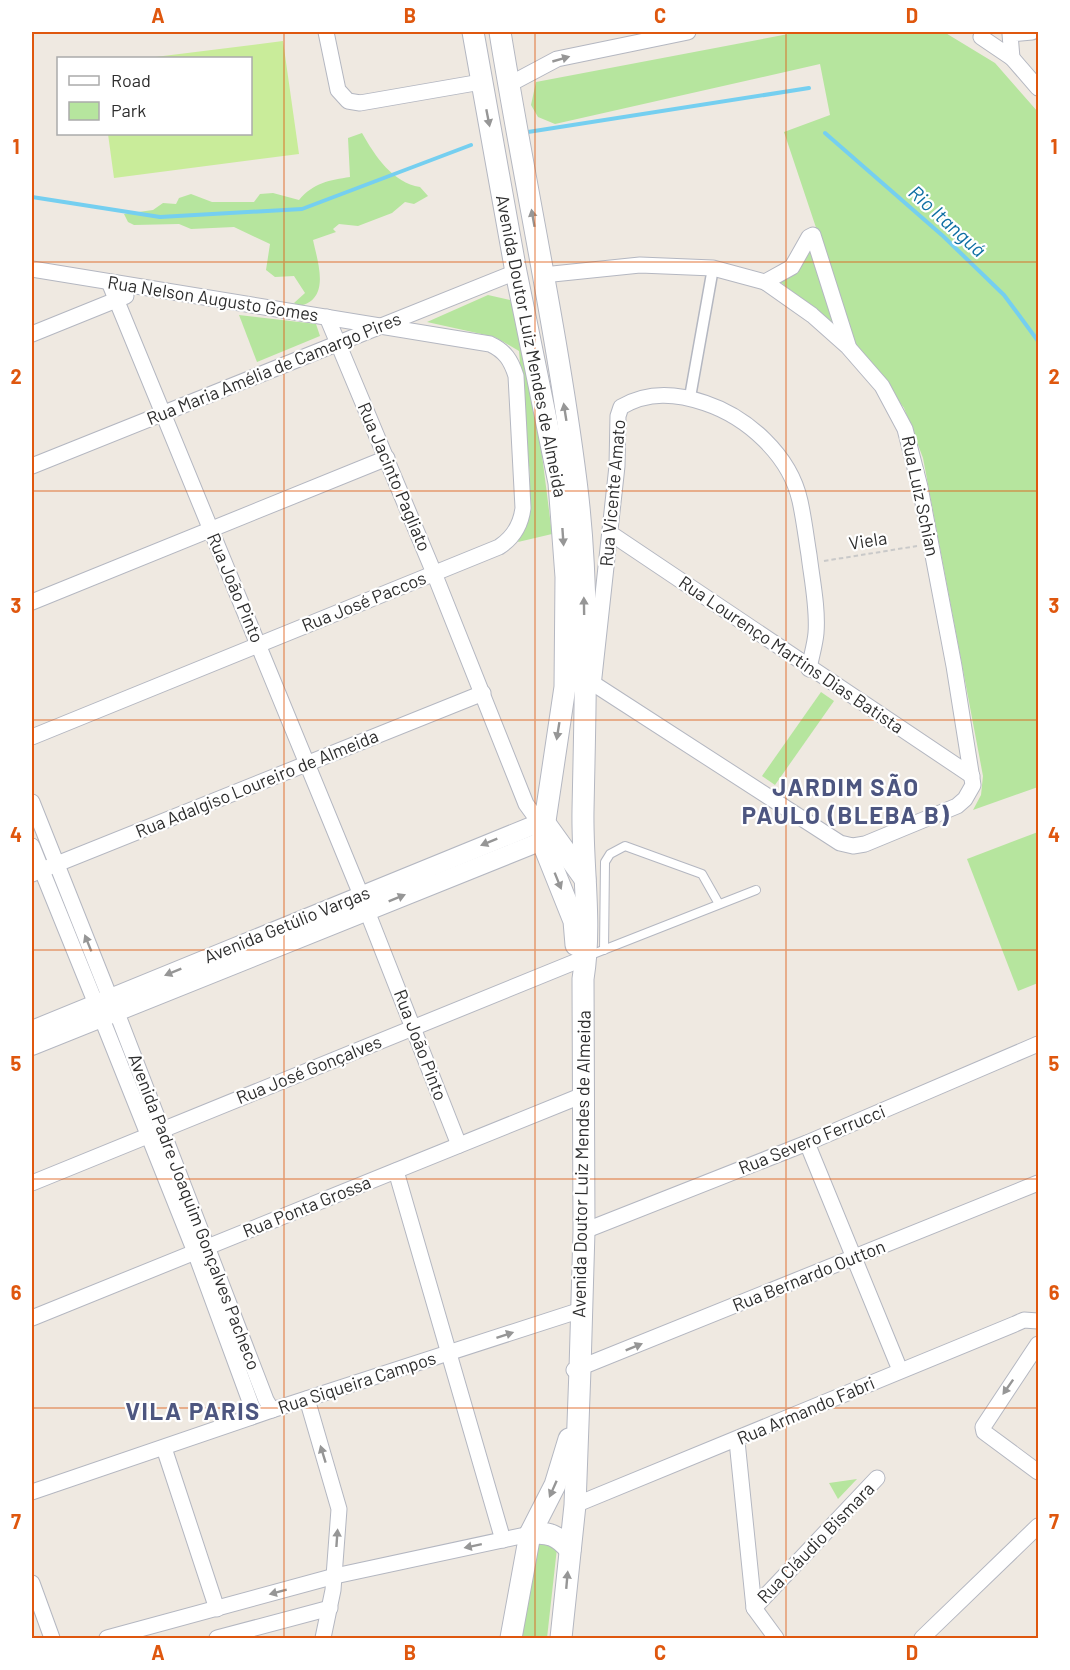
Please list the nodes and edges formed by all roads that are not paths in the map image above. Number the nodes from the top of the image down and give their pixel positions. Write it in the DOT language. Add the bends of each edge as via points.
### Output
graph roads {
  1 [pos="326,32"];
  2 [pos="500,32"];
  3 [pos="683,32"];
  4 [pos="1032,32"];
  5 [pos="475,33"];
  6 [pos="1012,33"];
  7 [pos="976,34"];
  8 [pos="1012,58"];
  9 [pos="478,60"];
  10 [pos="482,82"];
  11 [pos="508,85"];
  12 [pos="1038,88"];
  13 [pos="713,268"];
  14 [pos="32,269"];
  15 [pos="516,272"];
  16 [pos="543,275"];
  17 [pos="109,282"];
  18 [pos="765,282"];
  19 [pos="142,289"];
  20 [pos="117,301"];
  21 [pos="327,317"];
  22 [pos="383,325"];
  23 [pos="32,334"];
  24 [pos="338,344"];
  25 [pos="848,347"];
  26 [pos="501,349"];
  27 [pos="690,397"];
  28 [pos="163,414"];
  29 [pos="387,459"];
  30 [pos="32,466"];
  31 [pos="211,530"];
  32 [pos="610,533"];
  33 [pos="434,573"];
  34 [pos="32,602"];
  35 [pos="259,645"];
  36 [pos="591,654"];
  37 [pos="809,669"];
  38 [pos="594,684"];
  39 [pos="483,693"];
  40 [pos="586,704"];
  41 [pos="32,737"];
  42 [pos="307,764"];
  43 [pos="972,776"];
  44 [pos="32,802"];
  45 [pos="583,815"];
  46 [pos="542,821"];
  47 [pos="32,846"];
  48 [pos="56,864"];
  49 [pos="36,872"];
  50 [pos="585,879"];
  51 [pos="756,890"];
  52 [pos="364,903"];
  53 [pos="719,904"];
  54 [pos="588,961"];
  55 [pos="106,1008"];
  56 [pos="413,1028"];
  57 [pos="32,1030"];
  58 [pos="1038,1044"];
  59 [pos="32,1046"];
  60 [pos="583,1095"];
  61 [pos="156,1132"];
  62 [pos="807,1143"];
  63 [pos="459,1145"];
  64 [pos="396,1171"];
  65 [pos="32,1183"];
  66 [pos="1038,1184"];
  67 [pos="584,1231"];
  68 [pos="202,1249"];
  69 [pos="853,1258"];
  70 [pos="581,1310"];
  71 [pos="32,1318"];
  72 [pos="1038,1322"];
  73 [pos="1038,1344"];
  74 [pos="449,1353"];
  75 [pos="578,1363"];
  76 [pos="900,1370"];
  77 [pos="307,1399"];
  78 [pos="273,1410"];
  79 [pos="251,1418"];
  80 [pos="737,1441"];
  81 [pos="164,1448"];
  82 [pos="1038,1472"];
  83 [pos="878,1478"];
  84 [pos="32,1492"];
  85 [pos="575,1505"];
  86 [pos="1038,1526"];
  87 [pos="530,1534"];
  88 [pos="503,1540"];
  89 [pos="570,1550"];
  90 [pos="334,1576"];
  91 [pos="32,1583"];
  92 [pos="330,1608"];
  93 [pos="754,1608"];
  94 [pos="217,1609"];
  95 [pos="301,1616"];
  96 [pos="52,1638"];
  97 [pos="107,1638"];
  98 [pos="216,1638"];
  99 [pos="323,1638"];
  100 [pos="511,1638"];
  101 [pos="561,1638"];
  102 [pos="776,1638"];
  103 [pos="922,1638"];
  1 -- 10 [label="street" via="338,90 348,101 360,103"];
  2 -- 11 [label="main road, Avenida Doutor Luiz Mendes de Almeida"];
  11 -- 3 [label="street, one-way" via="557,59"];
  4 -- 6 [label="street"];
  5 -- 9 [label="main road, Avenida Doutor Luiz Mendes de Almeida"];
  6 -- 7 [label="street" via="1001,38"];
  6 -- 8 [label="street"];
  7 -- 8 [label="street"];
  8 -- 12 [label="street"];
  9 -- 10 [label="main road, Avenida Doutor Luiz Mendes de Almeida"];
  9 -- 11 [label="main road" via="493,80"];
  10 -- 15 [label="main road, Avenida Doutor Luiz Mendes de Almeida, one-way"];
  16 -- 11 [label="main road, Avenida Doutor Luiz Mendes de Almeida, one-way"];
  13 -- 16 [label="street, Rua Luiz Schian" via="640,265"];
  13 -- 18 [label="street, Rua Luiz Schian"];
  13 -- 27 [label="street"];
  14 -- 17 [label="street, Rua Nelson Augusto Gomes"];
  15 -- 22 [label="street, Rua Maria Amélia de Camargo Pires"];
  15 -- 46 [label="main road, Avenida Doutor Luiz Mendes de Almeida, one-way" via="559,483 566,577 565,687"];
  36 -- 16 [label="main road, Avenida Doutor Luiz Mendes de Almeida, one-way" via="576,481"];
  17 -- 19 [label="street, Rua Nelson Augusto Gomes"];
  17 -- 20 [label="street, Rua João Pinto"];
  18 -- 25 [label="street, Rua Luiz Schian"];
  18 -- 25 [label="street" via="792,267 813,235"];
  19 -- 20 [label="street"];
  19 -- 21 [label="street, Rua Nelson Augusto Gomes"];
  20 -- 23 [label="street"];
  20 -- 28 [label="street, Rua João Pinto"];
  21 -- 22 [label="street, Rua Nelson Augusto Gomes"];
  21 -- 24 [label="street, Rua Jacinto Pagliato"];
  22 -- 24 [label="street, Rua Maria Amélia de Camargo Pires"];
  22 -- 26 [label="street, Rua Nelson Augusto Gomes"];
  24 -- 28 [label="street, Rua Maria Amélia de Camargo Pires"];
  24 -- 29 [label="street, Rua Jacinto Pagliato"];
  25 -- 43 [label="street, Rua Luiz Schian" via="882,386 905,429 921,487"];
  26 -- 33 [label="street, Rua José Paccos" via="516,375 522,514 506,542"];
  27 -- 32 [label="street, Rua Vicente Amato" via="649,395 621,407"];
  27 -- 37 [label="street, Rua Vicente Amato" via="741,420 763,438 785,465 800,498 816,632"];
  28 -- 30 [label="street, Rua Maria Amélia de Camargo Pires"];
  28 -- 31 [label="street, Rua João Pinto"];
  29 -- 31 [label="street"];
  29 -- 33 [label="street, Rua Jacinto Pagliato"];
  31 -- 34 [label="street"];
  31 -- 35 [label="street, Rua João Pinto"];
  32 -- 36 [label="street, Rua Vicente Amato"];
  32 -- 37 [label="street, Rua Lourenço Martins Dias Batista"];
  33 -- 35 [label="street, Rua José Paccos"];
  33 -- 39 [label="street, Rua Jacinto Pagliato"];
  35 -- 41 [label="street, Rua José Paccos"];
  35 -- 42 [label="street, Rua João Pinto"];
  36 -- 38 [label="street, Rua Vicente Amato"];
  36 -- 40 [label="main road, Avenida Doutor Luiz Mendes de Almeida"];
  37 -- 43 [label="street, Rua Lourenço Martins Dias Batista"];
  38 -- 40 [label="street, Rua Vicente Amato"];
  38 -- 43 [label="street" via="840,843 865,844 957,806 970,792"];
  39 -- 42 [label="street, Rua Adalgiso Loureiro de Almeida"];
  39 -- 46 [label="street, Rua Jacinto Pagliato"];
  40 -- 45 [label="main road, Avenida Doutor Luiz Mendes de Almeida"];
  42 -- 48 [label="street, Rua Adalgiso Loureiro de Almeida"];
  42 -- 52 [label="street, Rua João Pinto"];
  44 -- 48 [label="street, Avenida Padre Joaquim Gonçalves Pacheco"];
  45 -- 46 [label="main road" via="569,829"];
  45 -- 50 [label="main road, Avenida Doutor Luiz Mendes de Almeida"];
  46 -- 50 [label="main road"];
  46 -- 52 [label="street, Avenida Getúlio Vargas"];
  46 -- 54 [label="main road, Avenida Doutor Luiz Mendes de Almeida, one-way"];
  47 -- 49 [label="street, Avenida Padre Joaquim Gonçalves Pacheco"];
  48 -- 49 [label="street, Rua Adalgiso Loureiro de Almeida"];
  55 -- 48 [label="street, Avenida Padre Joaquim Gonçalves Pacheco, one-way"];
  49 -- 55 [label="street, Avenida Padre Joaquim Gonçalves Pacheco"];
  50 -- 54 [label="main road, Avenida Doutor Luiz Mendes de Almeida"];
  51 -- 53 [label="lane"];
  52 -- 55 [label="street, Avenida Getúlio Vargas"];
  52 -- 56 [label="street, Rua João Pinto"];
  53 -- 54 [label="lane"];
  53 -- 54 [label="lane" via="702,874 625,846 618,848 605,862"];
  54 -- 56 [label="street, Rua José Gonçalves"];
  54 -- 60 [label="main road, Avenida Doutor Luiz Mendes de Almeida"];
  55 -- 57 [label="street, Avenida Getúlio Vargas"];
  55 -- 59 [label="street, Avenida Getúlio Vargas"];
  55 -- 61 [label="street, Avenida Padre Joaquim Gonçalves Pacheco"];
  56 -- 61 [label="street, Rua José Gonçalves"];
  56 -- 63 [label="street, Rua João Pinto"];
  58 -- 62 [label="street, Rua Severo Ferrucci"];
  60 -- 63 [label="street, Rua Ponta Grossa"];
  60 -- 67 [label="main road, Avenida Doutor Luiz Mendes de Almeida"];
  61 -- 65 [label="street, Rua José Gonçalves"];
  61 -- 68 [label="street, Avenida Padre Joaquim Gonçalves Pacheco"];
  62 -- 67 [label="street, Rua Severo Ferrucci"];
  62 -- 69 [label="street"];
  63 -- 64 [label="street, Rua Ponta Grossa"];
  64 -- 68 [label="street, Rua Ponta Grossa"];
  64 -- 74 [label="street"];
  66 -- 69 [label="street, Rua Bernardo Outton"];
  67 -- 70 [label="main road, Avenida Doutor Luiz Mendes de Almeida"];
  68 -- 71 [label="street, Rua Ponta Grossa"];
  68 -- 78 [label="street, Avenida Padre Joaquim Gonçalves Pacheco"];
  68 -- 79 [label="street, Avenida Padre Joaquim Gonçalves Pacheco" via="252,1407"];
  75 -- 69 [label="street, Rua Bernardo Outton, one-way"];
  69 -- 76 [label="street"];
  74 -- 70 [label="street, Rua Siqueira Campos, one-way"];
  70 -- 75 [label="main road, Avenida Doutor Luiz Mendes de Almeida"];
  72 -- 76 [label="street, Rua Armando Fabri" via="1024,1320"];
  73 -- 82 [label="street, one-way" via="985,1420 984,1432"];
  74 -- 77 [label="street, Rua Siqueira Campos"];
  74 -- 88 [label="street"];
  75 -- 85 [label="main road, Avenida Doutor Luiz Mendes de Almeida"];
  75 -- 87 [label="main road, Avenida Doutor Luiz Mendes de Almeida, one-way" via="565,1459"];
  76 -- 80 [label="street, Rua Armando Fabri"];
  77 -- 78 [label="street, Rua Siqueira Campos"];
  90 -- 77 [label="street, one-way" via="339,1509"];
  78 -- 79 [label="street, Rua Siqueira Campos"];
  79 -- 81 [label="street, Rua Siqueira Campos"];
  80 -- 85 [label="street, Rua Armando Fabri"];
  80 -- 93 [label="street"];
  81 -- 84 [label="street, Rua Siqueira Campos"];
  81 -- 94 [label="street"];
  83 -- 93 [label="street, Rua Cláudio Bismara"];
  85 -- 87 [label="main road" via="545,1518"];
  85 -- 89 [label="main road, Avenida Doutor Luiz Mendes de Almeida"];
  86 -- 103 [label="street"];
  87 -- 88 [label="street"];
  87 -- 89 [label="main road" via="556,1536"];
  87 -- 100 [label="main road, Avenida Doutor Luiz Mendes de Almeida"];
  88 -- 90 [label="street, one-way"];
  101 -- 89 [label="main road, Avenida Doutor Luiz Mendes de Almeida, one-way"];
  90 -- 92 [label="street"];
  90 -- 94 [label="street, one-way"];
  91 -- 96 [label="street"];
  92 -- 95 [label="street"];
  92 -- 99 [label="street"];
  93 -- 102 [label="street"];
  94 -- 97 [label="street"];
  95 -- 98 [label="street"];
  95 -- 99 [label="street" via="312,1620"];
}
